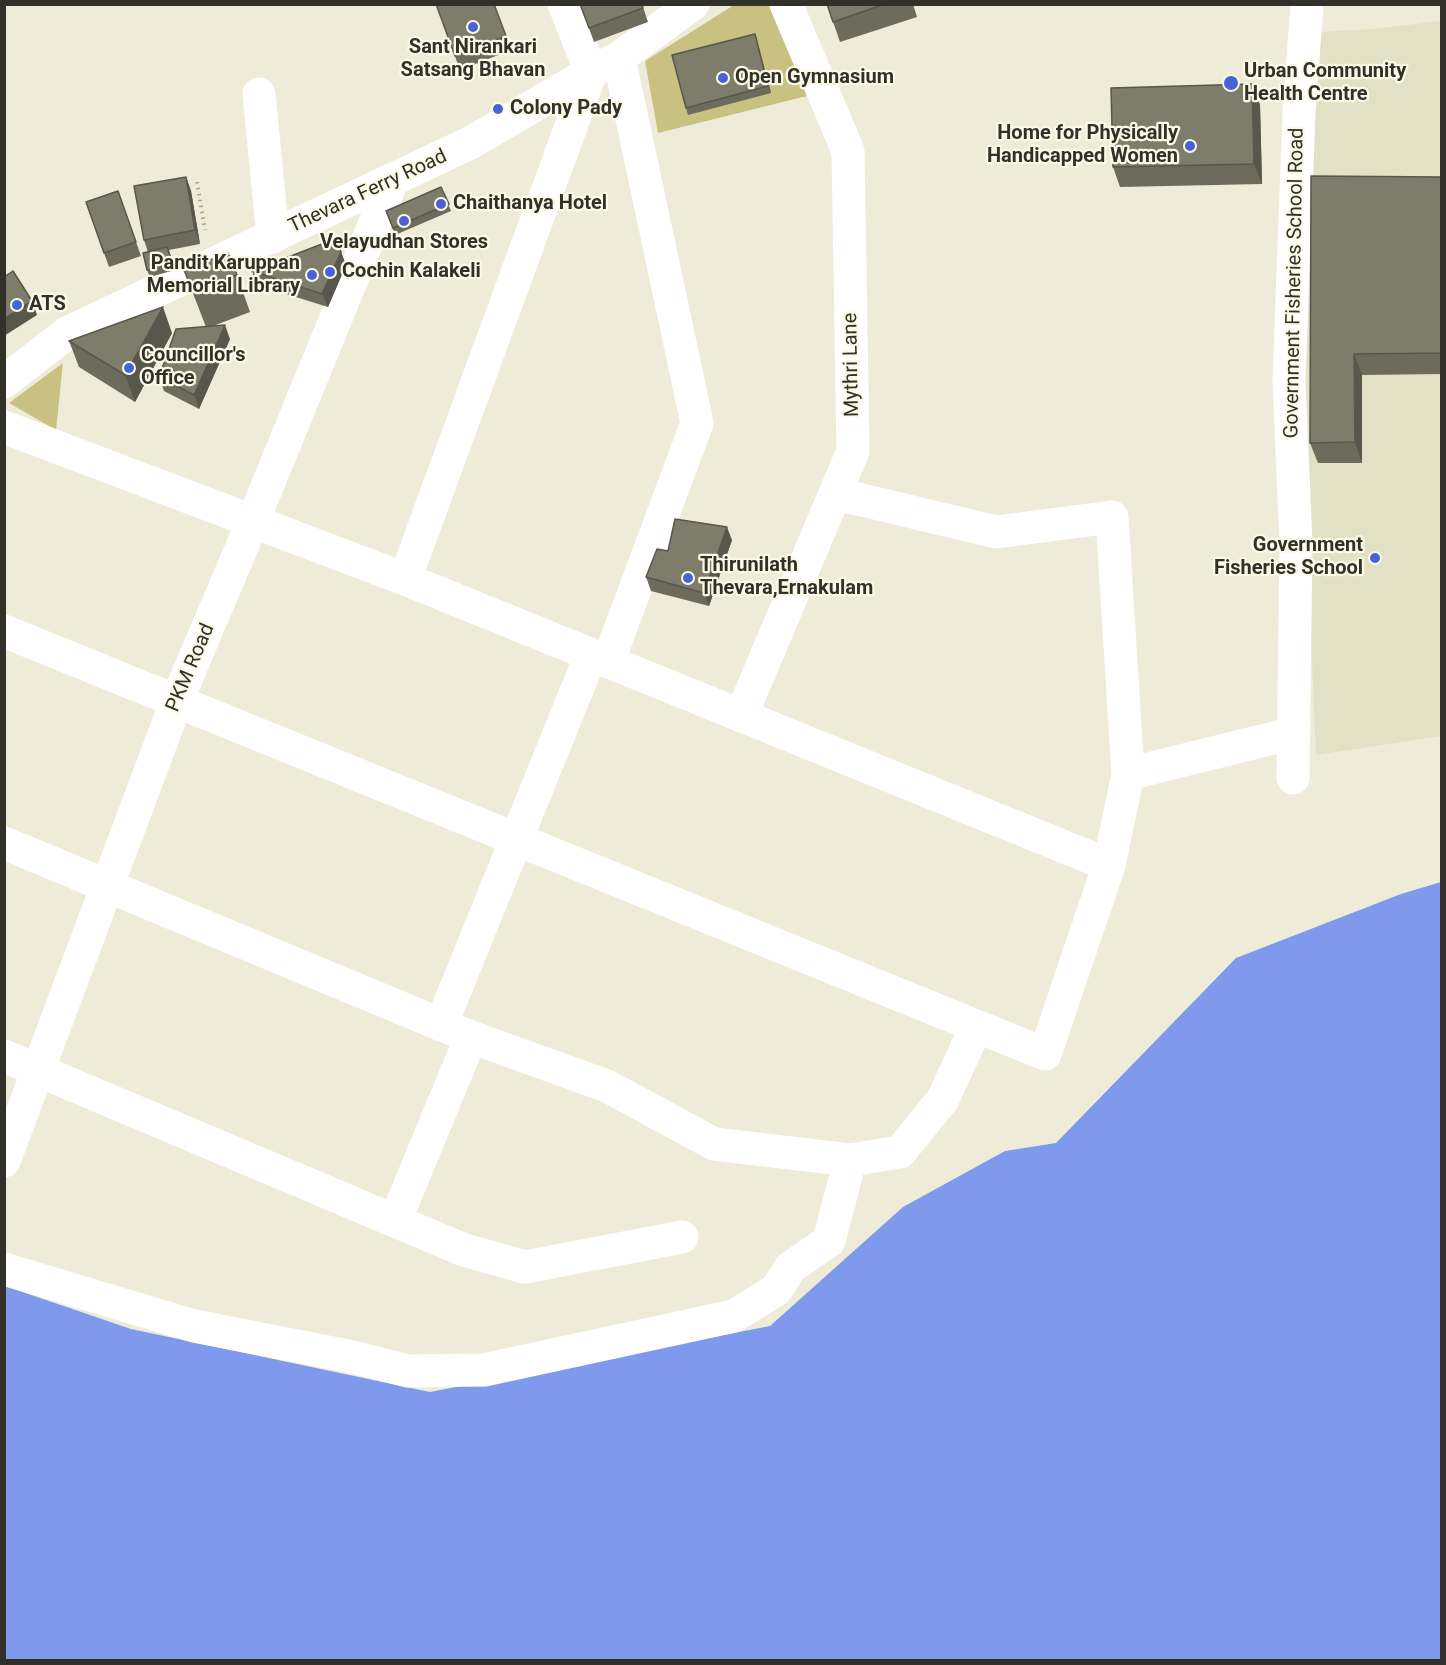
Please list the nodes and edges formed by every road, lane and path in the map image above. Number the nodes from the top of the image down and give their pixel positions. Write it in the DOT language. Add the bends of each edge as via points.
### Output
graph roads {
  1 [pos="564,4"];
  2 [pos="693,4"];
  3 [pos="786,4"];
  4 [pos="1307,4"];
  5 [pos="605,65"];
  6 [pos="259,94"];
  7 [pos="392,181"];
  8 [pos="197,182"];
  9 [pos="273,237"];
  10 [pos="210,266"];
  11 [pos="4,382"];
  12 [pos="4,427"];
  13 [pos="837,494"];
  14 [pos="254,521"];
  15 [pos="405,579"];
  16 [pos="4,631"];
  17 [pos="600,658"];
  18 [pos="177,700"];
  19 [pos="741,716"];
  20 [pos="1294,733"];
  21 [pos="1128,774"];
  22 [pos="1293,778"];
  23 [pos="517,839"];
  24 [pos="4,843"];
  25 [pos="1109,865"];
  26 [pos="108,886"];
  27 [pos="976,1027"];
  28 [pos="456,1031"];
  29 [pos="4,1056"];
  30 [pos="38,1070"];
  31 [pos="850,1160"];
  32 [pos="4,1161"];
  33 [pos="395,1221"];
  34 [pos="682,1237"];
  35 [pos="4,1269"];
  1 -- 5 [label="street"];
  2 -- 5 [label="street, Thevara Ferry Road"];
  3 -- 13 [label="street, Mythri Lane" via="848,151 853,451"];
  4 -- 20 [label="street, Government Fisheries School Road" via="1289,381 1296,543"];
  5 -- 7 [label="street, Thevara Ferry Road" via="472,142"];
  5 -- 15 [label="street"];
  5 -- 17 [label="street" via="698,423"];
  6 -- 9 [label="street"];
  7 -- 9 [label="street, Thevara Ferry Road"];
  7 -- 14 [label="street, PKM Road"];
  8 -- 10 [label="path"];
  9 -- 10 [label="street, Thevara Ferry Road"];
  10 -- 11 [label="street, Thevara Ferry Road" via="67,333"];
  12 -- 14 [label="street"];
  13 -- 19 [label="street, Mythri Lane"];
  13 -- 21 [label="street" via="996,532 1112,517"];
  14 -- 15 [label="street"];
  14 -- 18 [label="street, PKM Road"];
  15 -- 17 [label="street"];
  16 -- 18 [label="street"];
  17 -- 19 [label="street"];
  17 -- 23 [label="street"];
  18 -- 23 [label="street"];
  18 -- 26 [label="street, PKM Road"];
  19 -- 25 [label="street"];
  20 -- 21 [label="street"];
  20 -- 22 [label="street, Government Fisheries School Road"];
  21 -- 25 [label="street"];
  23 -- 27 [label="street"];
  23 -- 28 [label="street"];
  24 -- 26 [label="street"];
  25 -- 27 [label="street" via="1045,1054"];
  26 -- 28 [label="street"];
  26 -- 30 [label="street, PKM Road"];
  27 -- 31 [label="street" via="943,1099 900,1152"];
  28 -- 31 [label="street" via="607,1086 714,1144"];
  28 -- 33 [label="street"];
  29 -- 30 [label="street"];
  30 -- 32 [label="street, PKM Road"];
  30 -- 33 [label="street"];
  31 -- 35 [label="street" via="829,1241 791,1267 776,1290 734,1316 484,1370 408,1371 194,1326"];
  33 -- 34 [label="street" via="464,1250 525,1267"];
}
